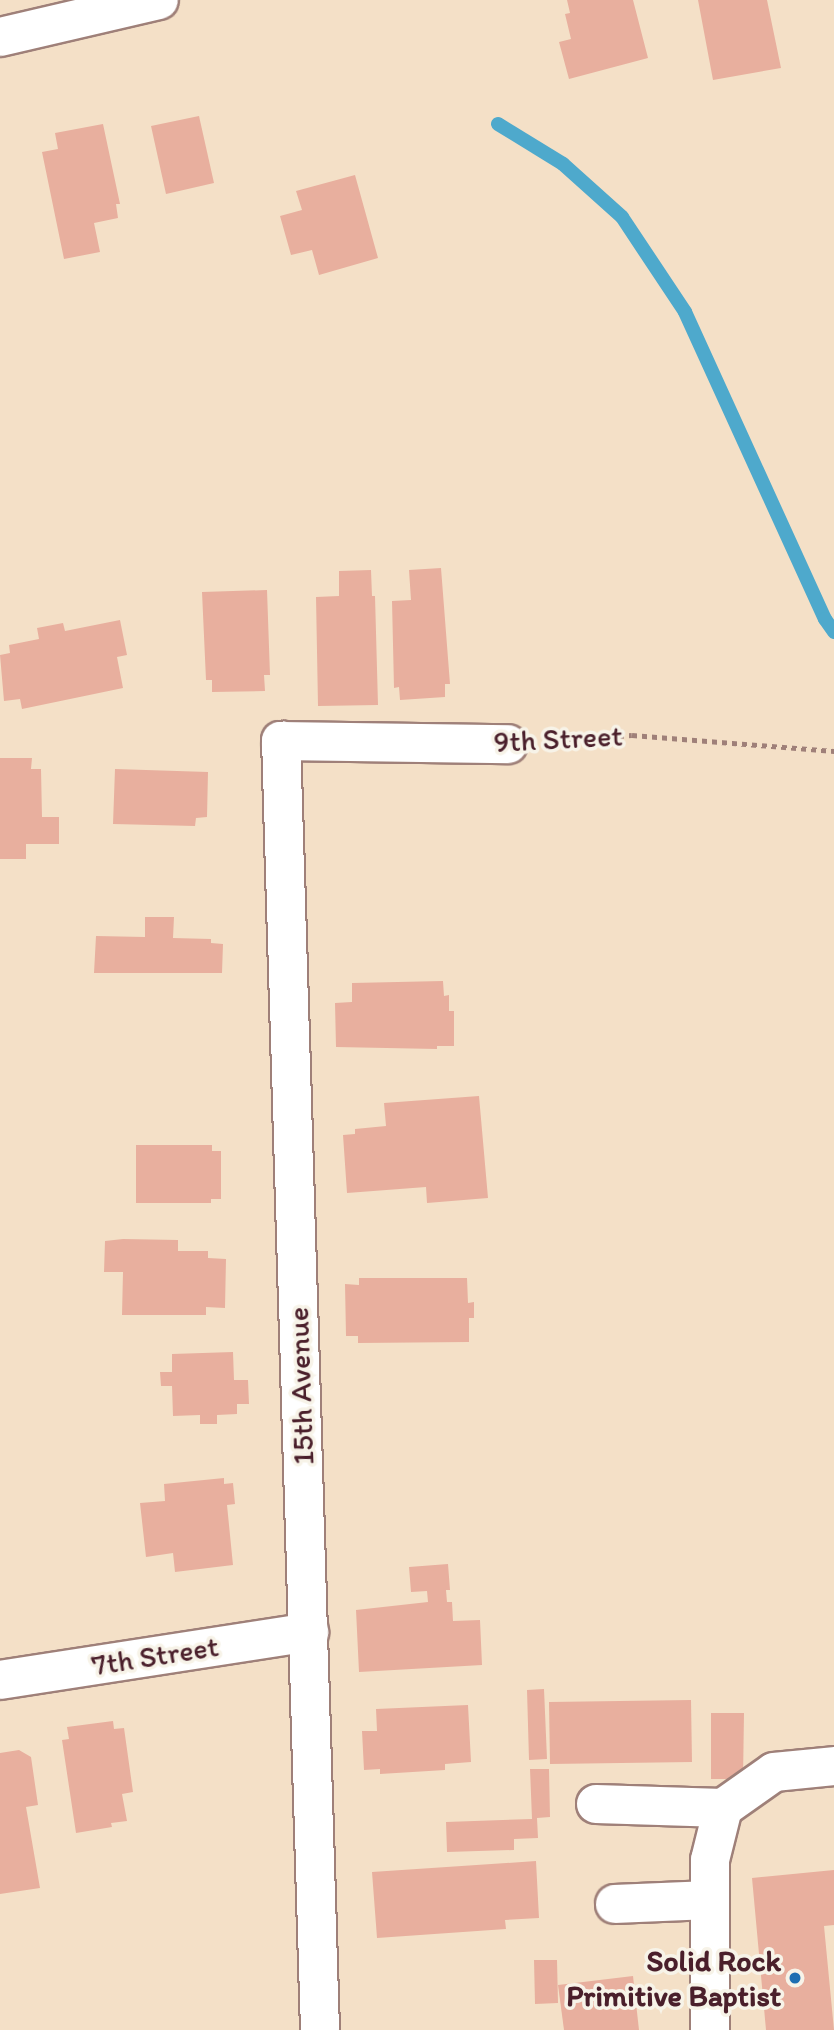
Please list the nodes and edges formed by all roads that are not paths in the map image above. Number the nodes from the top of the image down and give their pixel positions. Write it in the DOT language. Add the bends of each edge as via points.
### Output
graph roads {
  1 [pos="159,0"];
  2 [pos="0,37"];
  3 [pos="281,741"];
  4 [pos="508,744"];
  5 [pos="309,1632"];
  6 [pos="0,1680"];
  7 [pos="834,1766"];
  8 [pos="596,1804"];
  9 [pos="723,1808"];
  10 [pos="709,1900"];
  11 [pos="615,1904"];
  12 [pos="320,2030"];
  13 [pos="710,2030"];
  1 -- 2 [label="street"];
  3 -- 4 [label="street, 9th Street"];
  3 -- 5 [label="street, 15th Avenue"];
  5 -- 6 [label="street, 7th Street"];
  5 -- 12 [label="street, 15th Avenue"];
  7 -- 9 [label="street" via="775,1772"];
  8 -- 9 [label="street"];
  9 -- 10 [label="street" via="710,1860"];
  10 -- 11 [label="street"];
  10 -- 13 [label="street"];
}
